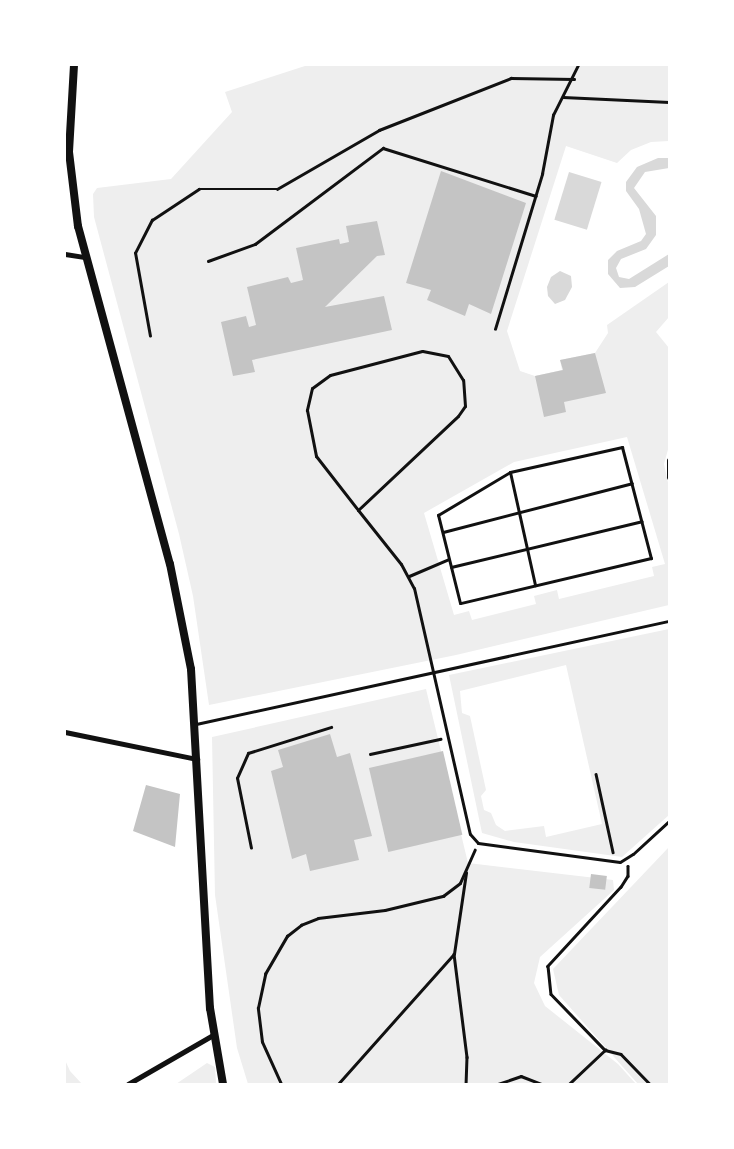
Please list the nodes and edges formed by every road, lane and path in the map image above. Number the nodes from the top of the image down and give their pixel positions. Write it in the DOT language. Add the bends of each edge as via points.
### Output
graph roads {
  1 [pos="74,65"];
  2 [pos="578,65"];
  3 [pos="574,79"];
  4 [pos="563,97"];
  5 [pos="669,102"];
  6 [pos="536,196"];
  7 [pos="65,254"];
  8 [pos="85,258"];
  9 [pos="208,262"];
  10 [pos="496,329"];
  11 [pos="150,336"];
  12 [pos="669,460"];
  13 [pos="510,472"];
  14 [pos="669,477"];
  15 [pos="632,483"];
  16 [pos="358,510"];
  17 [pos="519,512"];
  18 [pos="642,520"];
  19 [pos="442,532"];
  20 [pos="527,549"];
  21 [pos="449,559"];
  22 [pos="451,567"];
  23 [pos="409,576"];
  24 [pos="535,585"];
  25 [pos="669,621"];
  26 [pos="434,671"];
  27 [pos="195,724"];
  28 [pos="331,727"];
  29 [pos="65,732"];
  30 [pos="441,738"];
  31 [pos="370,754"];
  32 [pos="197,760"];
  33 [pos="596,774"];
  34 [pos="669,821"];
  35 [pos="478,843"];
  36 [pos="251,848"];
  37 [pos="613,852"];
  38 [pos="627,858"];
  39 [pos="467,868"];
  40 [pos="454,954"];
  41 [pos="213,1035"];
  42 [pos="605,1050"];
  43 [pos="128,1084"];
  44 [pos="224,1084"];
  45 [pos="281,1084"];
  46 [pos="338,1084"];
  47 [pos="466,1084"];
  48 [pos="498,1084"];
  49 [pos="542,1084"];
  50 [pos="569,1084"];
  51 [pos="650,1084"];
  1 -- 8 [label="street" via="69,152 74,202"];
  2 -- 3 [label="path"];
  3 -- 4 [label="path"];
  3 -- 11 [label="path" via="511,78 379,130 277,190 199,189 152,220 135,253"];
  4 -- 5 [label="path"];
  4 -- 6 [label="path" via="553,115"];
  6 -- 9 [label="path" via="383,148 255,244"];
  6 -- 10 [label="path"];
  7 -- 8 [label="street"];
  8 -- 27 [label="street" via="177,594 190,669"];
  12 -- 14 [label="street"];
  13 -- 15 [label="lane" via="622,447"];
  13 -- 17 [label="lane"];
  13 -- 19 [label="lane" via="438,515"];
  15 -- 17 [label="lane"];
  15 -- 18 [label="lane"];
  16 -- 16 [label="lane" via="316,456 307,410 312,388 330,375 422,351 448,356 464,380 464,406 458,416"];
  16 -- 23 [label="lane"];
  17 -- 19 [label="lane"];
  17 -- 20 [label="lane"];
  18 -- 20 [label="lane"];
  18 -- 24 [label="lane" via="651,558"];
  19 -- 21 [label="lane"];
  20 -- 22 [label="lane"];
  20 -- 24 [label="lane"];
  21 -- 22 [label="lane"];
  21 -- 23 [label="lane"];
  22 -- 24 [label="lane" via="460,603"];
  23 -- 26 [label="lane"];
  25 -- 26 [label="lane"];
  26 -- 27 [label="lane"];
  26 -- 35 [label="lane" via="468,827"];
  27 -- 32 [label="street"];
  28 -- 36 [label="path" via="248,753 237,778"];
  29 -- 32 [label="street"];
  30 -- 31 [label="path"];
  32 -- 41 [label="street"];
  33 -- 37 [label="path"];
  34 -- 38 [label="lane"];
  35 -- 38 [label="lane" via="615,862"];
  35 -- 39 [label="path"];
  38 -- 42 [label="path" via="628,876 621,887 548,966 551,994"];
  39 -- 40 [label="path"];
  39 -- 45 [label="path" via="455,888 443,896 385,910 318,918 300,925 287,936 264,974 258,1008 265,1051"];
  40 -- 46 [label="path"];
  40 -- 47 [label="path"];
  41 -- 43 [label="street"];
  41 -- 44 [label="street"];
  42 -- 50 [label="path"];
  42 -- 51 [label="path" via="620,1054"];
  48 -- 49 [label="path" via="521,1076"];
}
